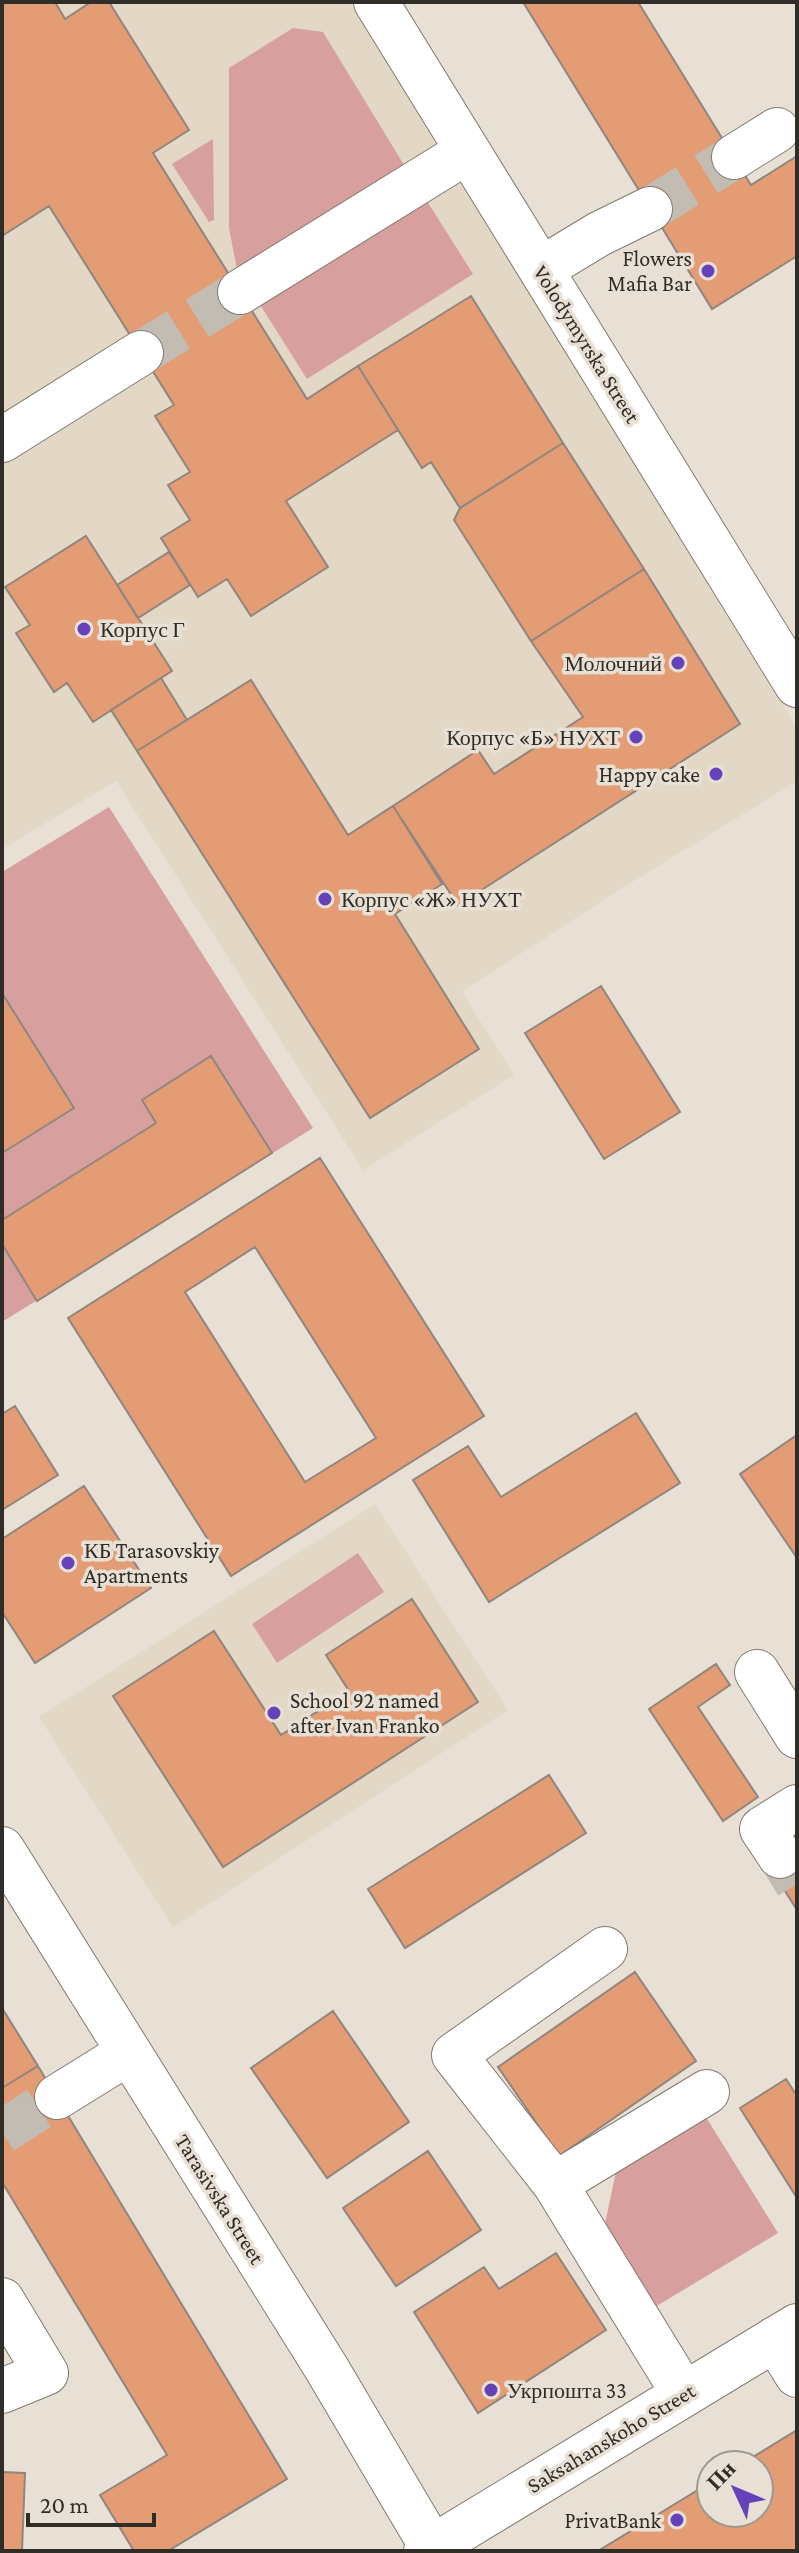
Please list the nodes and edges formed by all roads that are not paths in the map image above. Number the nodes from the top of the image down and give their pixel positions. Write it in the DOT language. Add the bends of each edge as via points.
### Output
graph roads {
  1 [pos="376,2"];
  2 [pos="777,130"];
  3 [pos="468,151"];
  4 [pos="734,157"];
  5 [pos="650,209"];
  6 [pos="541,269"];
  7 [pos="240,292"];
  8 [pos="141,353"];
  9 [pos="2,440"];
  10 [pos="797,685"];
  11 [pos="757,1672"];
  12 [pos="797,1736"];
  13 [pos="797,1807"];
  14 [pos="2,1849"];
  15 [pos="780,1856"];
  16 [pos="605,1949"];
  17 [pos="128,2053"];
  18 [pos="707,2092"];
  19 [pos="57,2097"];
  20 [pos="555,2184"];
  21 [pos="2,2300"];
  22 [pos="790,2347"];
  23 [pos="2,2391"];
  24 [pos="684,2394"];
  25 [pos="431,2550"];
  1 -- 3 [label="street, Volodymyrska Street"];
  2 -- 4 [label="street"];
  3 -- 6 [label="street, Volodymyrska Street"];
  3 -- 7 [label="street"];
  5 -- 6 [label="street"];
  6 -- 10 [label="street, Volodymyrska Street"];
  8 -- 9 [label="street"];
  11 -- 12 [label="street"];
  13 -- 15 [label="street" via="762,1829"];
  14 -- 17 [label="street, Tarasivska Street"];
  16 -- 20 [label="street" via="454,2055"];
  17 -- 19 [label="street"];
  17 -- 25 [label="street, Tarasivska Street" via="327,2369"];
  18 -- 20 [label="street"];
  20 -- 24 [label="street"];
  21 -- 23 [label="street" via="46,2373"];
  22 -- 24 [label="street, Saksahanskoho Street"];
  24 -- 25 [label="street, Saksahanskoho Street"];
}
